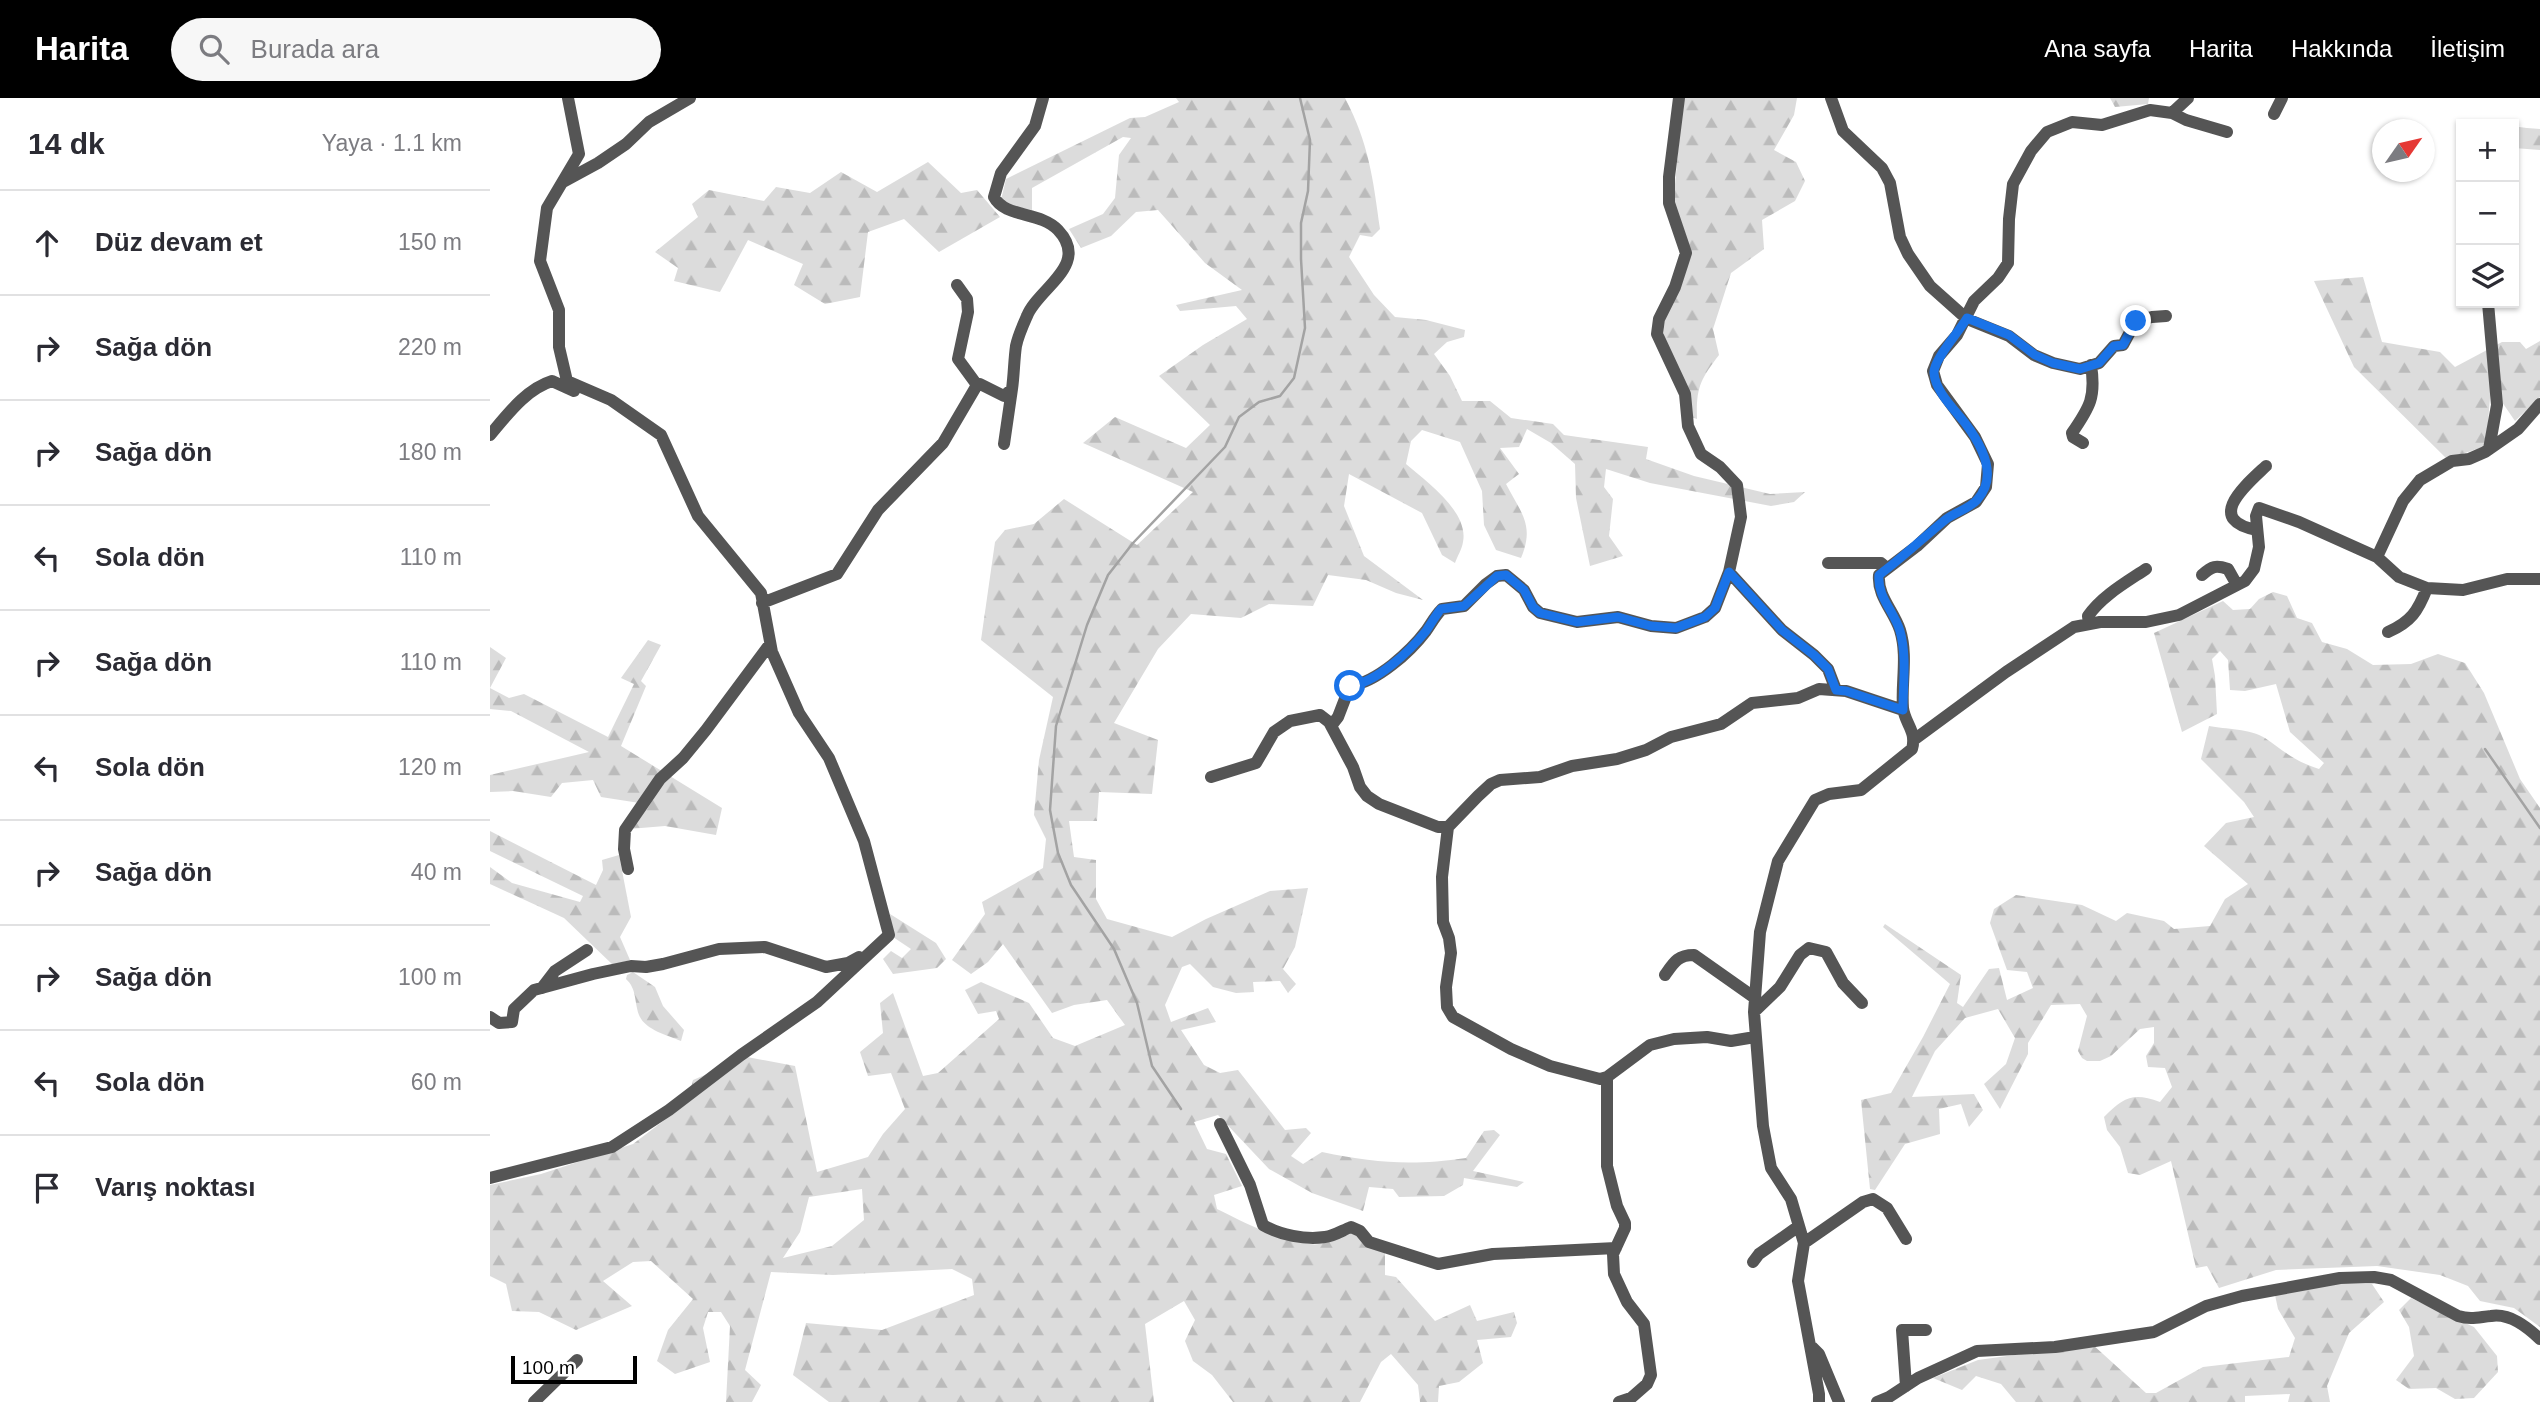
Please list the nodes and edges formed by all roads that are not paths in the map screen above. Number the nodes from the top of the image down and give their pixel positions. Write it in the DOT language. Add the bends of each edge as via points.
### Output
graph roads {
  1 [pos="568,98"];
  2 [pos="573,98"];
  3 [pos="690,98"];
  4 [pos="1043,98"];
  5 [pos="1679,98"];
  6 [pos="1831,98"];
  7 [pos="2188,98"];
  8 [pos="2282,98"];
  9 [pos="2172,113"];
  10 [pos="2274,114"];
  11 [pos="571,118"];
  12 [pos="2227,132"];
  13 [pos="563,182"];
  14 [pos="957,285"];
  15 [pos="2488,308"];
  16 [pos="2166,316"];
  17 [pos="1967,318"];
  18 [pos="2091,365"];
  19 [pos="977,385"];
  20 [pos="1012,389"];
  21 [pos="604,397"];
  22 [pos="2540,404"];
  23 [pos="490,435"];
  24 [pos="2082,443"];
  25 [pos="1004,444"];
  26 [pos="2489,449"];
  27 [pos="2266,466"];
  28 [pos="2257,530"];
  29 [pos="2376,557"];
  30 [pos="1828,563"];
  31 [pos="1888,568"];
  32 [pos="2146,569"];
  33 [pos="1729,572"];
  34 [pos="2202,575"];
  35 [pos="2540,579"];
  36 [pos="2237,585"];
  37 [pos="2427,588"];
  38 [pos="762,603"];
  39 [pos="2089,624"];
  40 [pos="2388,632"];
  41 [pos="770,643"];
  42 [pos="1836,690"];
  43 [pos="1903,710"];
  44 [pos="1331,726"];
  45 [pos="1915,739"];
  46 [pos="1211,777"];
  47 [pos="1448,827"];
  48 [pos="628,869"];
  49 [pos="587,950"];
  50 [pos="873,950"];
  51 [pos="1665,975"];
  52 [pos="542,988"];
  53 [pos="1755,998"];
  54 [pos="1862,1003"];
  55 [pos="1754,1012"];
  56 [pos="490,1017"];
  57 [pos="1755,1037"];
  58 [pos="1607,1076"];
  59 [pos="1220,1124"];
  60 [pos="490,1178"];
  61 [pos="1799,1226"];
  62 [pos="1906,1239"];
  63 [pos="1804,1243"];
  64 [pos="1616,1248"];
  65 [pos="1753,1262"];
  66 [pos="1926,1330"];
  67 [pos="2540,1339"];
  68 [pos="1809,1344"];
  69 [pos="577,1360"];
  70 [pos="1814,1368"];
  71 [pos="1906,1386"];
  72 [pos="534,1402"];
  73 [pos="1619,1402"];
  74 [pos="1819,1402"];
  75 [pos="1829,1402"];
  76 [pos="1839,1402"];
  77 [pos="1877,1402"];
  1 -- 11 [label="street"];
  2 -- 11 [label="street"];
  3 -- 13 [label="street"];
  4 -- 20 [label="street" via="1035,127 1001,173 994,197 1006,210 1032,215 1057,228 1069,250 1060,276 1029,311 1016,346"];
  5 -- 33 [label="street" via="1669,203 1686,253 1657,334 1685,394 1688,426 1701,454 1737,485 1741,517"];
  6 -- 17 [label="street" via="1843,131 1882,168 1890,183 1900,237 1908,254 1930,286"];
  7 -- 9 [label="street"];
  8 -- 10 [label="street"];
  9 -- 12 [label="street"];
  9 -- 17 [label="street" via="2150,110 2102,124 2072,122 2047,132 2013,184 2008,263 1974,301"];
  11 -- 13 [label="street" via="579,154"];
  13 -- 21 [label="street" via="547,208 540,261 559,310 559,347 567,381"];
  14 -- 19 [label="street" via="967,299 968,312 958,359"];
  15 -- 26 [label="street" via="2497,405"];
  16 -- 18 [label="street" via="2136,321 2123,345 2114,346 2099,363"];
  17 -- 18 [label="street" via="2009,335 2053,363 2080,369"];
  17 -- 31 [label="street" via="1933,371 1937,385 1975,437 1988,464 1986,487 1976,502 1947,518"];
  18 -- 24 [label="street" via="2093,398 2073,433"];
  19 -- 20 [label="street" via="1004,396"];
  19 -- 38 [label="street" via="943,443 878,510 837,574"];
  20 -- 25 [label="street"];
  21 -- 23 [label="street" via="590,397 552,381 541,384"];
  21 -- 38 [label="street" via="661,435 698,516 761,593"];
  22 -- 26 [label="street" via="2518,429"];
  26 -- 29 [label="street" via="2452,461 2420,480 2403,501"];
  27 -- 28 [label="street" via="2231,504 2237,522"];
  28 -- 29 [label="street" via="2259,508"];
  28 -- 36 [label="street" via="2255,569"];
  29 -- 37 [label="street" via="2399,577"];
  30 -- 31 [label="street" via="1881,563"];
  31 -- 43 [label="street" via="1879,575 1878,587 1900,630"];
  32 -- 39 [label="street" via="2094,607"];
  33 -- 42 [label="street" via="1782,630 1828,669"];
  33 -- 44 [label="street" via="1715,608 1676,628 1618,617 1577,622 1540,613 1524,590 1506,575 1497,576 1464,606 1441,609 1426,631 1386,670 1350,686"];
  34 -- 36 [label="street" via="2211,567 2228,569"];
  35 -- 37 [label="street" via="2507,579 2463,590"];
  36 -- 39 [label="street" via="2179,615 2147,622"];
  37 -- 40 [label="street" via="2411,620"];
  38 -- 41 [label="street"];
  39 -- 45 [label="street" via="2074,627 2040,649"];
  41 -- 48 [label="street" via="706,730 660,779 625,830"];
  41 -- 50 [label="street" via="799,713 829,758 864,841 889,935"];
  42 -- 43 [label="street"];
  42 -- 47 [label="street" via="1819,689 1798,698 1752,704 1721,724 1671,737 1617,759 1539,777 1500,780"];
  43 -- 45 [label="street"];
  44 -- 46 [label="street" via="1320,715 1290,721 1274,732 1256,763"];
  44 -- 47 [label="street" via="1367,796 1438,827"];
  45 -- 53 [label="street" via="1912,749 1861,790 1815,800 1798,827 1778,861 1763,920"];
  47 -- 58 [label="street" via="1443,922 1451,953 1447,1007 1453,1017 1550,1066 1600,1079"];
  49 -- 52 [label="street" via="555,971"];
  50 -- 52 [label="street" via="848,963 826,967 765,947 719,948"];
  50 -- 60 [label="street" via="817,1002 612,1147"];
  51 -- 53 [label="street" via="1675,960 1694,954"];
  52 -- 56 [label="street" via="519,1003 512,1022 499,1023"];
  53 -- 55 [label="street"];
  54 -- 55 [label="street" via="1843,983 1826,952 1809,948"];
  55 -- 57 [label="street"];
  57 -- 58 [label="street" via="1674,1039 1650,1045"];
  57 -- 61 [label="street" via="1771,1168 1791,1199"];
  58 -- 64 [label="street" via="1607,1166 1625,1223"];
  59 -- 64 [label="street" via="1250,1185 1263,1226 1273,1231 1327,1237 1351,1227 1369,1242 1438,1264 1493,1254"];
  61 -- 63 [label="street"];
  61 -- 65 [label="street"];
  62 -- 63 [label="street" via="1887,1208 1873,1199"];
  63 -- 68 [label="street" via="1798,1281"];
  64 -- 73 [label="street" via="1614,1274 1644,1324 1651,1375 1631,1398"];
  66 -- 71 [label="street" via="1902,1331 1909,1352"];
  67 -- 71 [label="street" via="2506,1316 2470,1320 2390,1280 2340,1278 2218,1302 2154,1332 2055,1347 1977,1352"];
  68 -- 70 [label="street"];
  68 -- 76 [label="street" via="1819,1354"];
  69 -- 72 [label="street"];
  70 -- 74 [label="street"];
  70 -- 75 [label="street"];
  71 -- 77 [label="street"];
}
